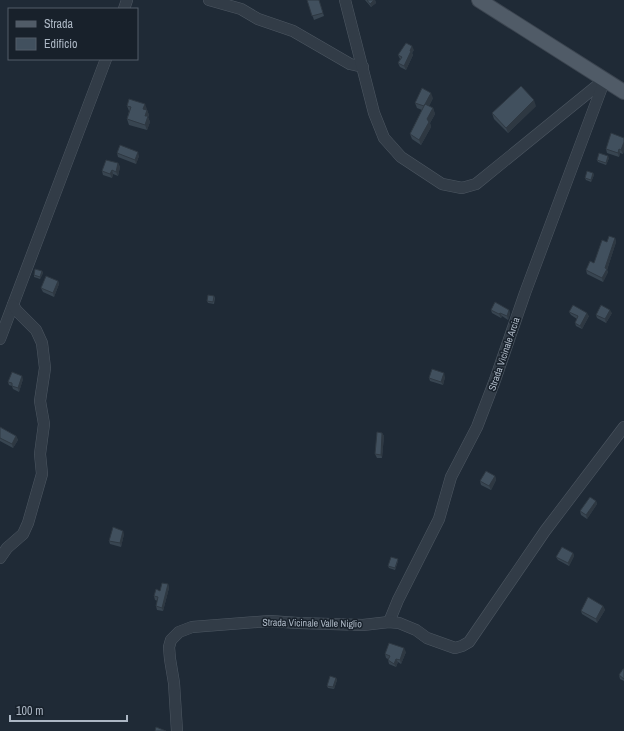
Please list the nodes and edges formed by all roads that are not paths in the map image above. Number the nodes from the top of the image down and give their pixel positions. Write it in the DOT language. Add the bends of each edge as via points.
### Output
graph roads {
  1 [pos="209,0"];
  2 [pos="345,0"];
  3 [pos="479,0"];
  4 [pos="106,60"];
  5 [pos="363,67"];
  6 [pos="605,80"];
  7 [pos="624,92"];
  8 [pos="13,305"];
  9 [pos="0,339"];
  10 [pos="624,427"];
  11 [pos="0,558"];
  12 [pos="389,622"];
  13 [pos="178,731"];
  1 -- 5 [label="street" via="241,9 258,19 293,31 350,64"];
  2 -- 5 [label="street"];
  3 -- 6 [label="main road"];
  4 -- 8 [label="street"];
  5 -- 6 [label="street" via="374,113 384,138 401,157 442,184 462,188 476,184"];
  6 -- 7 [label="main road"];
  6 -- 12 [label="street, Strada Vicinale Arcia" via="477,428 451,477 439,519"];
  8 -- 9 [label="street"];
  8 -- 11 [label="street" via="36,330 42,343 45,368 40,401 44,424 40,454 42,474 23,534"];
  10 -- 12 [label="street, Strada Vicinale Valle Niglio" via="545,531 469,642 455,648 427,638 399,623"];
  12 -- 13 [label="street, Strada Vicinale Valle Niglio" via="363,625 270,621 192,627 179,632 171,640 169,647"];
}
